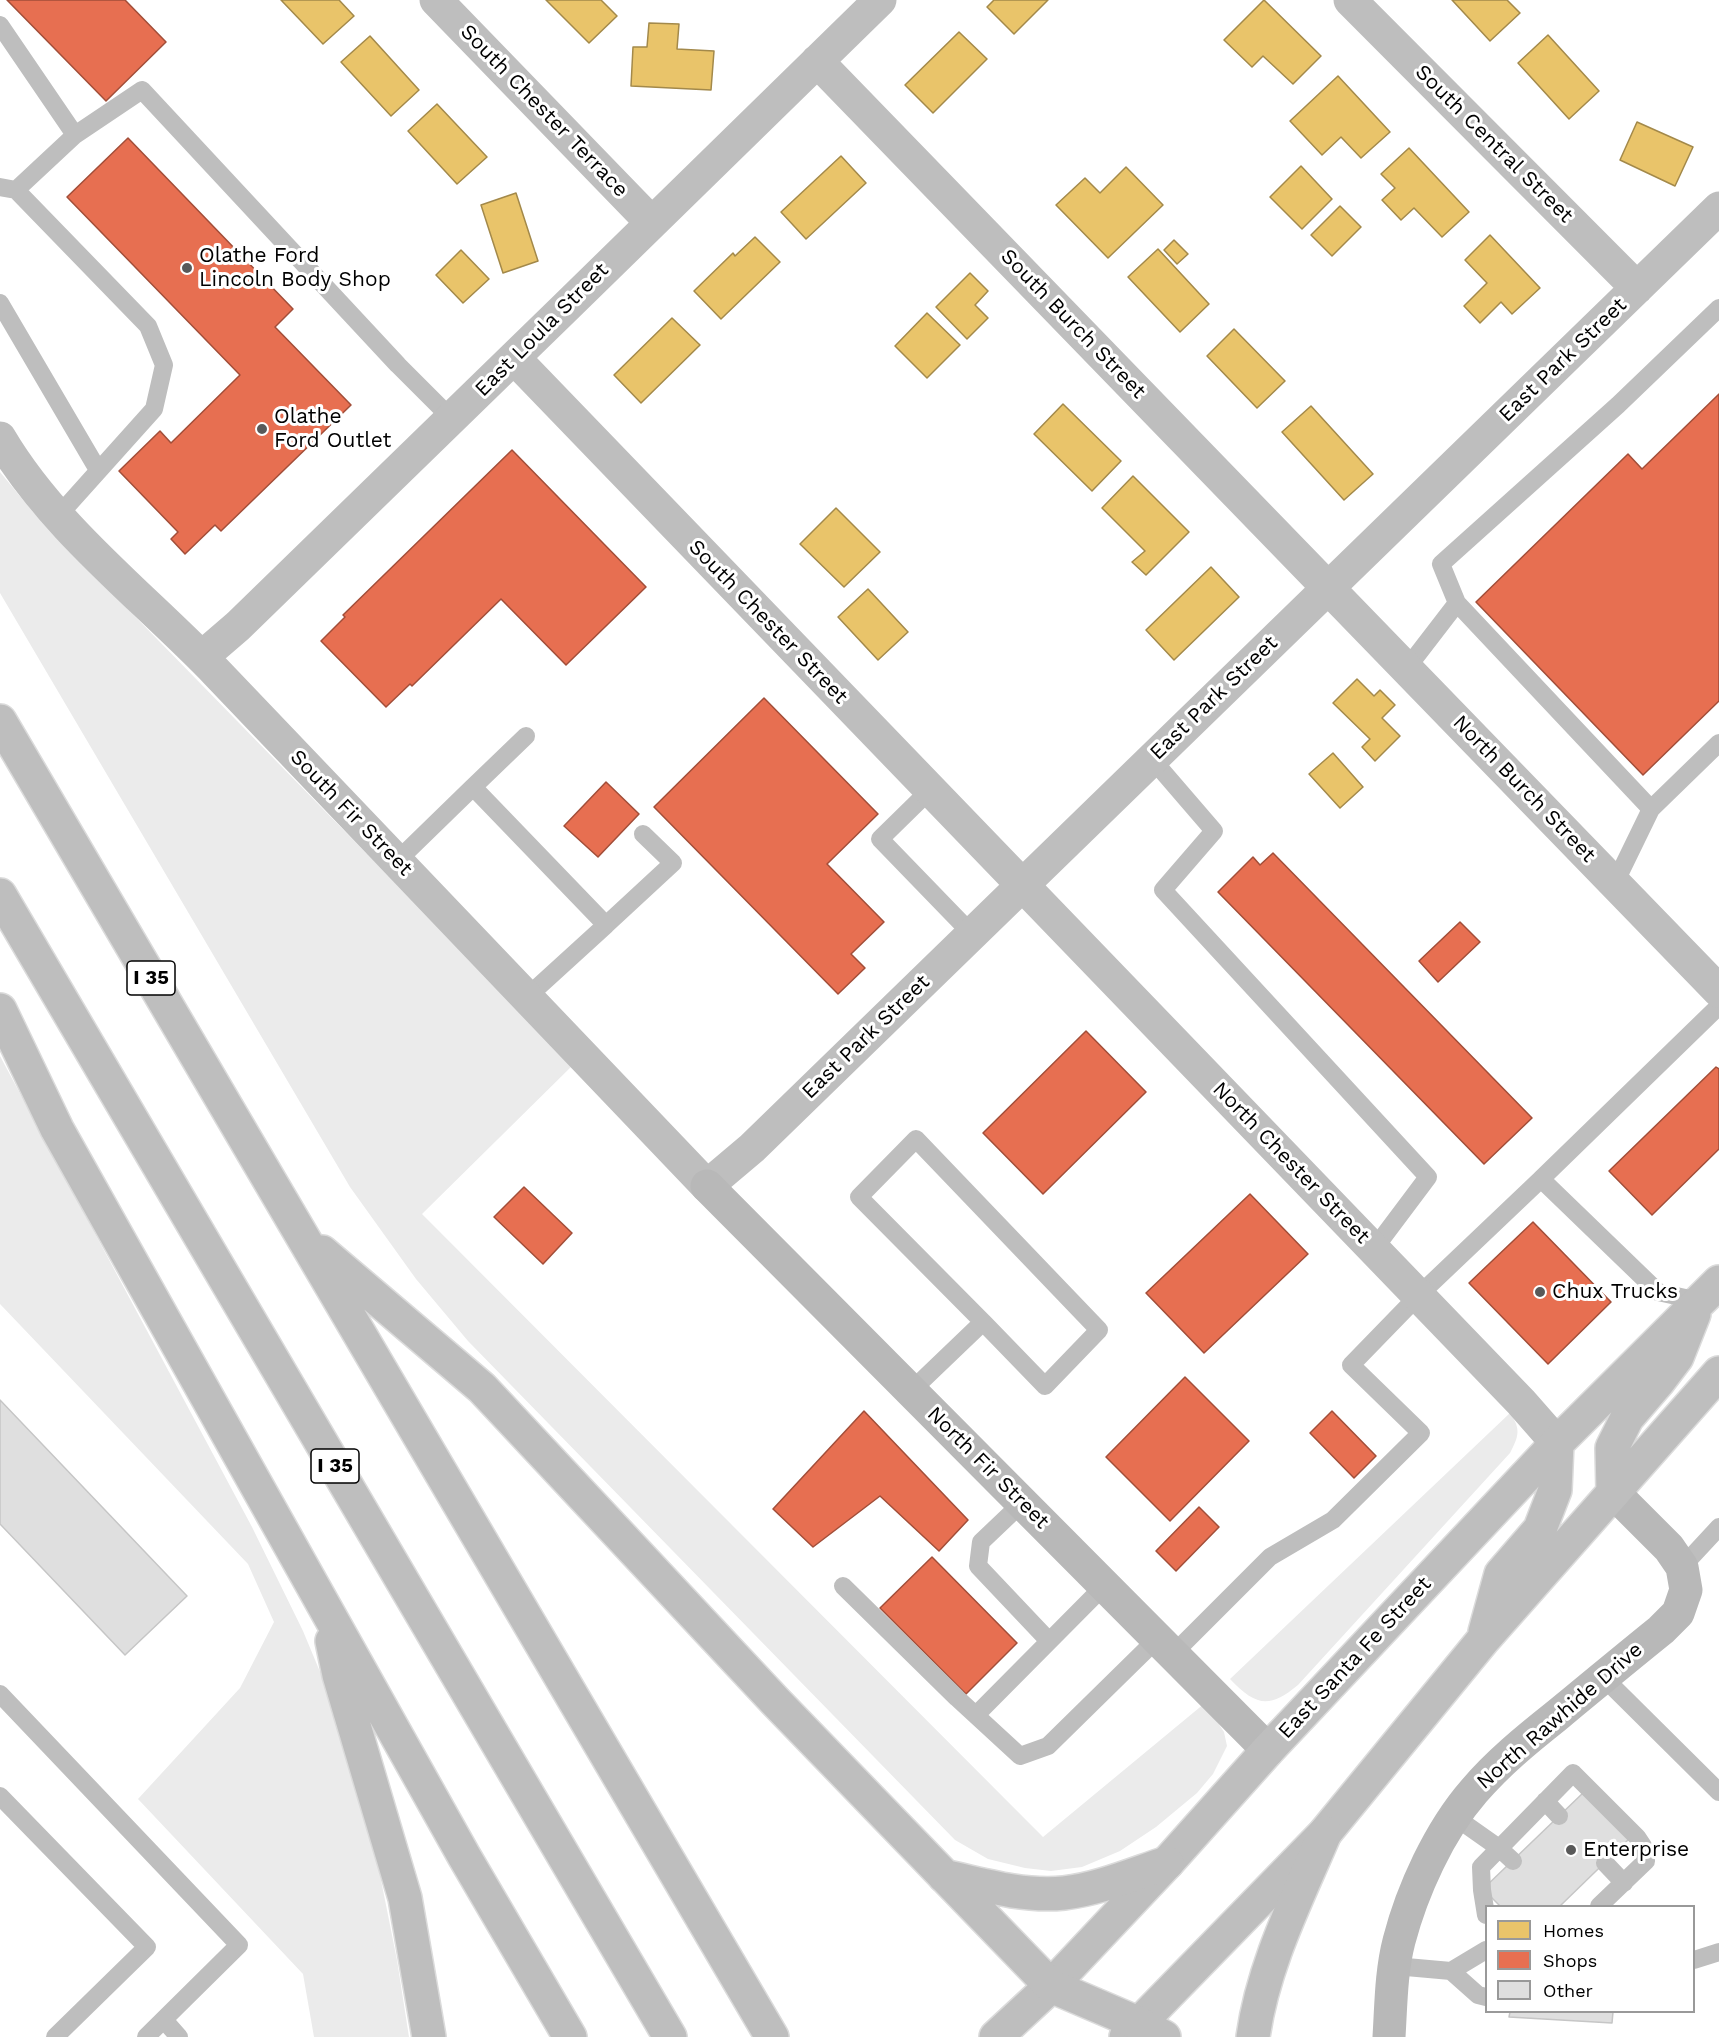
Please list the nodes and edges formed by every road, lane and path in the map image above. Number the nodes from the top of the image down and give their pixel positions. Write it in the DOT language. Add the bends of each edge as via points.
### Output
graph roads {
  1 [pos="436,0"];
  2 [pos="880,0"];
  3 [pos="1350,0"];
  4 [pos="0,26"];
  5 [pos="817,61"];
  6 [pos="75,135"];
  7 [pos="8,188"];
  8 [pos="1719,208"];
  9 [pos="651,222"];
  10 [pos="1637,288"];
  11 [pos="0,303"];
  12 [pos="1719,308"];
  13 [pos="515,359"];
  14 [pos="452,419"];
  15 [pos="0,438"];
  16 [pos="98,470"];
  17 [pos="58,516"];
  18 [pos="1329,587"];
  19 [pos="1457,603"];
  20 [pos="202,657"];
  21 [pos="1407,669"];
  22 [pos="0,721"];
  23 [pos="526,736"];
  24 [pos="1719,743"];
  25 [pos="1152,759"];
  26 [pos="473,788"];
  27 [pos="930,790"];
  28 [pos="1651,809"];
  29 [pos="643,834"];
  30 [pos="397,861"];
  31 [pos="1615,883"];
  32 [pos="1022,885"];
  33 [pos="0,895"];
  34 [pos="606,925"];
  35 [pos="972,934"];
  36 [pos="1719,991"];
  37 [pos="527,997"];
  38 [pos="1719,1006"];
  39 [pos="0,1010"];
  40 [pos="1541,1179"];
  41 [pos="707,1185"];
  42 [pos="302,1235"];
  43 [pos="1374,1249"];
  44 [pos="1709,1292"];
  45 [pos="1419,1295"];
  46 [pos="983,1322"];
  47 [pos="1719,1373"];
  48 [pos="911,1390"];
  49 [pos="1557,1443"];
  50 [pos="1612,1491"];
  51 [pos="1022,1503"];
  52 [pos="1719,1527"];
  53 [pos="1682,1567"];
  54 [pos="1105,1585"];
  55 [pos="843,1586"];
  56 [pos="325,1607"];
  57 [pos="1483,1640"];
  58 [pos="1049,1641"];
  59 [pos="1165,1646"];
  60 [pos="1603,1677"];
  61 [pos="0,1694"];
  62 [pos="976,1715"];
  63 [pos="1268,1750"];
  64 [pos="1719,1792"];
  65 [pos="0,1796"];
  66 [pos="1545,1801"];
  67 [pos="1559,1816"];
  68 [pos="1455,1817"];
  69 [pos="1325,1833"];
  70 [pos="1499,1848"];
  71 [pos="1513,1861"];
  72 [pos="1167,1863"];
  73 [pos="1605,1863"];
  74 [pos="944,1876"];
  75 [pos="1624,1883"];
  76 [pos="1600,1905"];
  77 [pos="1485,1909"];
  78 [pos="1485,1951"];
  79 [pos="1719,1952"];
  80 [pos="1695,1960"];
  81 [pos="1395,1966"];
  82 [pos="1451,1971"];
  83 [pos="1051,1986"];
  84 [pos="1485,1997"];
  85 [pos="164,2020"];
  86 [pos="1143,2033"];
  87 [pos="55,2037"];
  88 [pos="146,2037"];
  89 [pos="179,2037"];
  90 [pos="429,2037"];
  91 [pos="570,2037"];
  92 [pos="670,2037"];
  93 [pos="772,2037"];
  94 [pos="996,2037"];
  95 [pos="1253,2037"];
  96 [pos="1389,2037"];
  1 -- 9 [label="main road, South Chester Terrace"];
  2 -- 5 [label="main road, East Loula Street"];
  3 -- 10 [label="main road, South Central Street"];
  4 -- 6 [label="lane"];
  5 -- 9 [label="main road, East Loula Street"];
  5 -- 18 [label="main road, South Burch Street"];
  6 -- 7 [label="lane"];
  6 -- 14 [label="lane" via="142,90"];
  7 -- 16 [label="lane" via="148,326 164,365 154,409"];
  8 -- 10 [label="main road, East Park Street"];
  9 -- 13 [label="main road, East Loula Street"];
  10 -- 18 [label="main road, East Park Street"];
  11 -- 16 [label="lane"];
  12 -- 19 [label="lane" via="1441,564"];
  13 -- 14 [label="main road, East Loula Street"];
  13 -- 27 [label="main road, South Chester Street"];
  14 -- 20 [label="main road, East Loula Street"];
  15 -- 17 [label="main road, South Fir Street"];
  16 -- 17 [label="lane"];
  17 -- 20 [label="main road, South Fir Street"];
  18 -- 21 [label="main road, North Burch Street"];
  18 -- 25 [label="main road, East Park Street"];
  19 -- 21 [label="lane"];
  19 -- 28 [label="lane"];
  20 -- 30 [label="main road, South Fir Street"];
  21 -- 31 [label="main road, North Burch Street"];
  22 -- 42 [label="main road, I 35"];
  23 -- 26 [label="lane"];
  24 -- 28 [label="lane"];
  25 -- 32 [label="main road, East Park Street"];
  25 -- 43 [label="lane" via="1214,831 1163,890 1428,1178"];
  26 -- 30 [label="lane"];
  26 -- 34 [label="lane"];
  27 -- 32 [label="main road, South Chester Street"];
  27 -- 35 [label="lane" via="879,839"];
  28 -- 31 [label="lane"];
  29 -- 34 [label="lane" via="673,863"];
  30 -- 37 [label="main road, South Fir Street"];
  31 -- 36 [label="main road, North Burch Street"];
  32 -- 35 [label="main road, East Park Street"];
  32 -- 43 [label="main road, North Chester Street"];
  33 -- 92 [label="main road, I 35"];
  34 -- 37 [label="lane"];
  35 -- 41 [label="main road, East Park Street" via="752,1148"];
  37 -- 41 [label="main road, South Fir Street"];
  38 -- 40 [label="lane"];
  39 -- 56 [label="main road" via="57,1129"];
  40 -- 44 [label="lane" via="1658,1292"];
  40 -- 45 [label="lane"];
  41 -- 48 [label="street, North Fir Street"];
  42 -- 74 [label="main road" via="482,1388"];
  42 -- 93 [label="main road, I 35"];
  43 -- 45 [label="main road, North Chester Street"];
  44 -- 49 [label="main road, East Santa Fe Street"];
  44 -- 50 [label="main road" via="1677,1357 1627,1418 1612,1448"];
  45 -- 49 [label="main road, North Chester Street"];
  45 -- 59 [label="lane" via="1351,1365 1421,1433 1333,1520 1270,1557"];
  46 -- 46 [label="lane" via="859,1197 916,1139 1099,1330 1045,1386"];
  46 -- 48 [label="lane"];
  47 -- 50 [label="main road"];
  48 -- 51 [label="street, North Fir Street"];
  49 -- 57 [label="main road" via="1555,1490 1540,1529 1501,1574"];
  49 -- 63 [label="main road, East Santa Fe Street"];
  50 -- 53 [label="street" via="1669,1548"];
  50 -- 57 [label="main road"];
  51 -- 54 [label="street, North Fir Street"];
  51 -- 58 [label="lane" via="981,1542 978,1566"];
  52 -- 53 [label="lane"];
  53 -- 60 [label="street, North Rawhide Drive" via="1686,1590 1678,1613"];
  54 -- 58 [label="lane"];
  54 -- 59 [label="street, North Fir Street"];
  55 -- 62 [label="lane"];
  56 -- 90 [label="main road" via="339,1674 405,1898"];
  56 -- 91 [label="main road"];
  57 -- 69 [label="main road"];
  58 -- 62 [label="lane"];
  59 -- 62 [label="lane" via="1048,1746 1020,1756"];
  59 -- 63 [label="street, North Fir Street"];
  60 -- 64 [label="lane"];
  60 -- 68 [label="street, North Rawhide Drive" via="1503,1759"];
  61 -- 85 [label="lane" via="239,1945"];
  63 -- 72 [label="main road, East Santa Fe Street"];
  65 -- 87 [label="lane" via="147,1947"];
  66 -- 67 [label="lane"];
  66 -- 70 [label="lane"];
  66 -- 75 [label="lane" via="1574,1773 1637,1837 1646,1861"];
  68 -- 70 [label="lane"];
  68 -- 81 [label="street, North Rawhide Drive" via="1410,1904"];
  69 -- 86 [label="main road"];
  69 -- 95 [label="main road" via="1267,1971"];
  70 -- 71 [label="lane"];
  70 -- 77 [label="lane" via="1481,1867"];
  72 -- 74 [label="main road" via="1064,1893 1017,1892"];
  72 -- 83 [label="main road, East Santa Fe Street"];
  73 -- 75 [label="lane"];
  74 -- 83 [label="main road"];
  75 -- 76 [label="lane"];
  78 -- 82 [label="lane"];
  79 -- 80 [label="lane"];
  81 -- 82 [label="lane"];
  81 -- 96 [label="street, North Rawhide Drive"];
  82 -- 84 [label="lane"];
  83 -- 86 [label="main road"];
  83 -- 94 [label="main road, East Santa Fe Street"];
  85 -- 88 [label="lane"];
  85 -- 89 [label="lane"];
}
